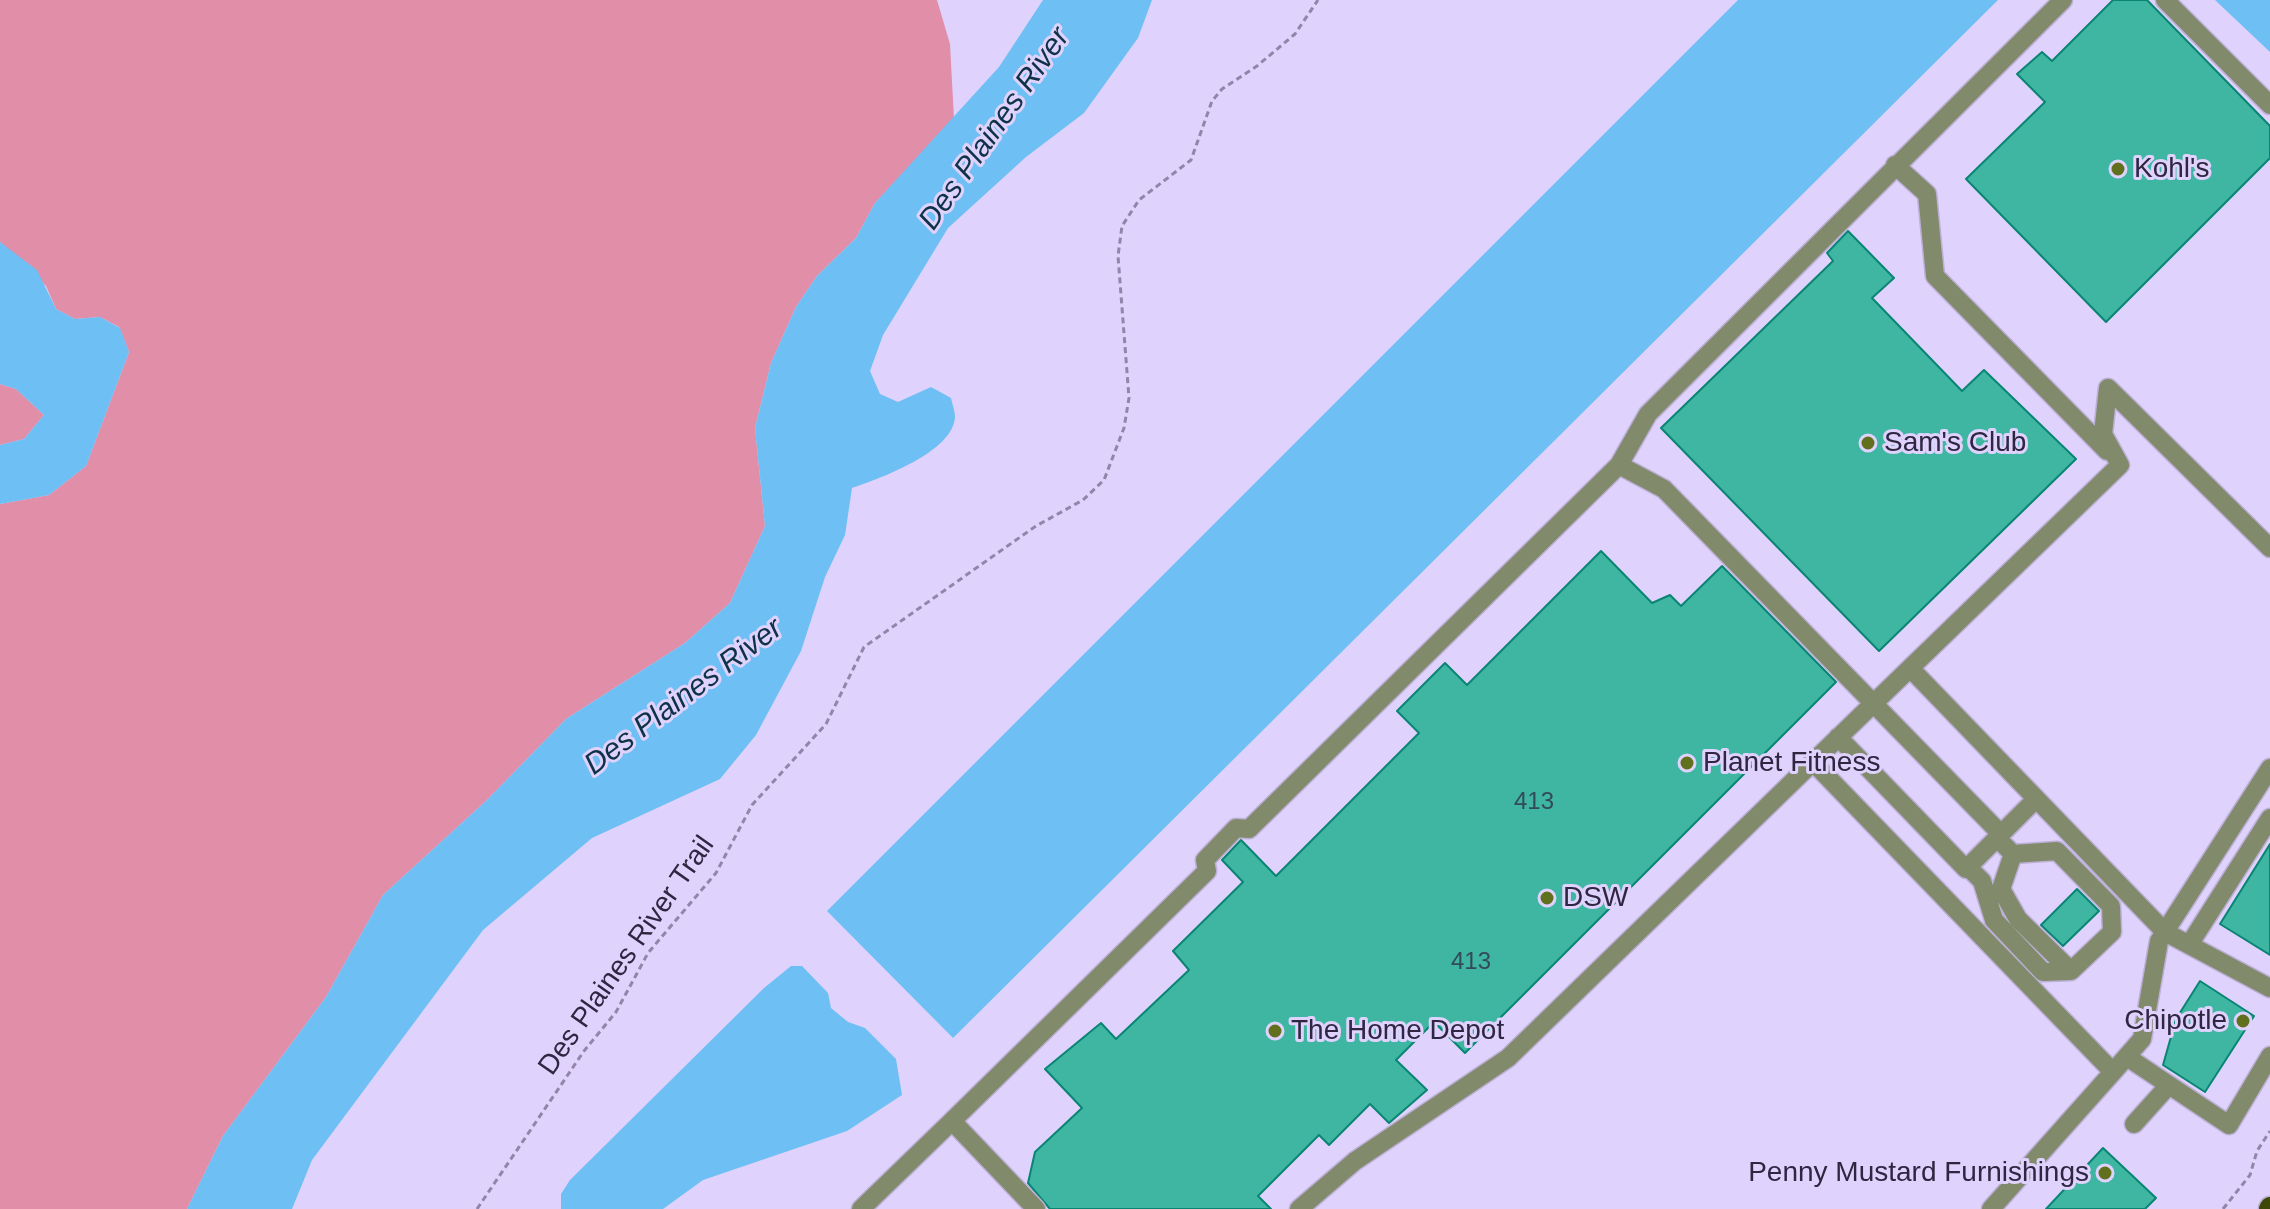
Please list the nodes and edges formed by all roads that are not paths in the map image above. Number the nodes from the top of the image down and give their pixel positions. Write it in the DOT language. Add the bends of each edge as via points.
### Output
graph roads {
  1 [pos="2063,0"];
  2 [pos="2165,0"];
  3 [pos="2270,105"];
  4 [pos="1895,165"];
  5 [pos="1619,465"];
  6 [pos="2120,465"];
  7 [pos="2270,548"];
  8 [pos="1910,668"];
  9 [pos="1875,702"];
  10 [pos="1838,737"];
  11 [pos="1813,762"];
  12 [pos="2270,768"];
  13 [pos="2036,799"];
  14 [pos="2270,818"];
  15 [pos="1999,836"];
  16 [pos="2013,854"];
  17 [pos="1968,867"];
  18 [pos="2165,932"];
  19 [pos="2189,945"];
  20 [pos="2071,971"];
  21 [pos="2270,988"];
  22 [pos="2270,1056"];
  23 [pos="2127,1057"];
  24 [pos="2113,1072"];
  25 [pos="2169,1085"];
  26 [pos="952,1121"];
  27 [pos="2134,1124"];
  28 [pos="861,1209"];
  29 [pos="1036,1209"];
  30 [pos="1299,1209"];
  31 [pos="1991,1209"];
  1 -- 4 [label="lane"];
  2 -- 3 [label="lane"];
  4 -- 5 [label="lane" via="1648,414"];
  4 -- 6 [label="lane" via="1927,194 1935,276"];
  5 -- 9 [label="lane" via="1664,489"];
  5 -- 26 [label="lane" via="1249,829 1236,828 1205,860 1207,871"];
  6 -- 7 [label="lane" via="2103,434 2108,388"];
  6 -- 8 [label="lane"];
  8 -- 9 [label="lane"];
  8 -- 13 [label="lane"];
  9 -- 10 [label="lane"];
  9 -- 15 [label="lane"];
  10 -- 11 [label="lane"];
  10 -- 17 [label="lane"];
  11 -- 24 [label="lane"];
  11 -- 30 [label="lane" via="1508,1058 1355,1161"];
  12 -- 18 [label="lane"];
  13 -- 15 [label="lane"];
  13 -- 18 [label="lane"];
  14 -- 19 [label="lane"];
  15 -- 16 [label="lane"];
  15 -- 17 [label="lane"];
  16 -- 20 [label="lane" via="2001,889 2018,919"];
  16 -- 20 [label="lane" via="2057,851 2111,906 2112,932"];
  17 -- 20 [label="lane" via="1982,881 1994,920 2043,972"];
  18 -- 19 [label="lane"];
  18 -- 23 [label="lane" via="2142,1039"];
  19 -- 21 [label="lane"];
  22 -- 25 [label="lane" via="2229,1125"];
  23 -- 24 [label="lane"];
  23 -- 25 [label="lane"];
  24 -- 31 [label="lane"];
  25 -- 27 [label="lane"];
  26 -- 28 [label="lane"];
  26 -- 29 [label="lane"];
}
